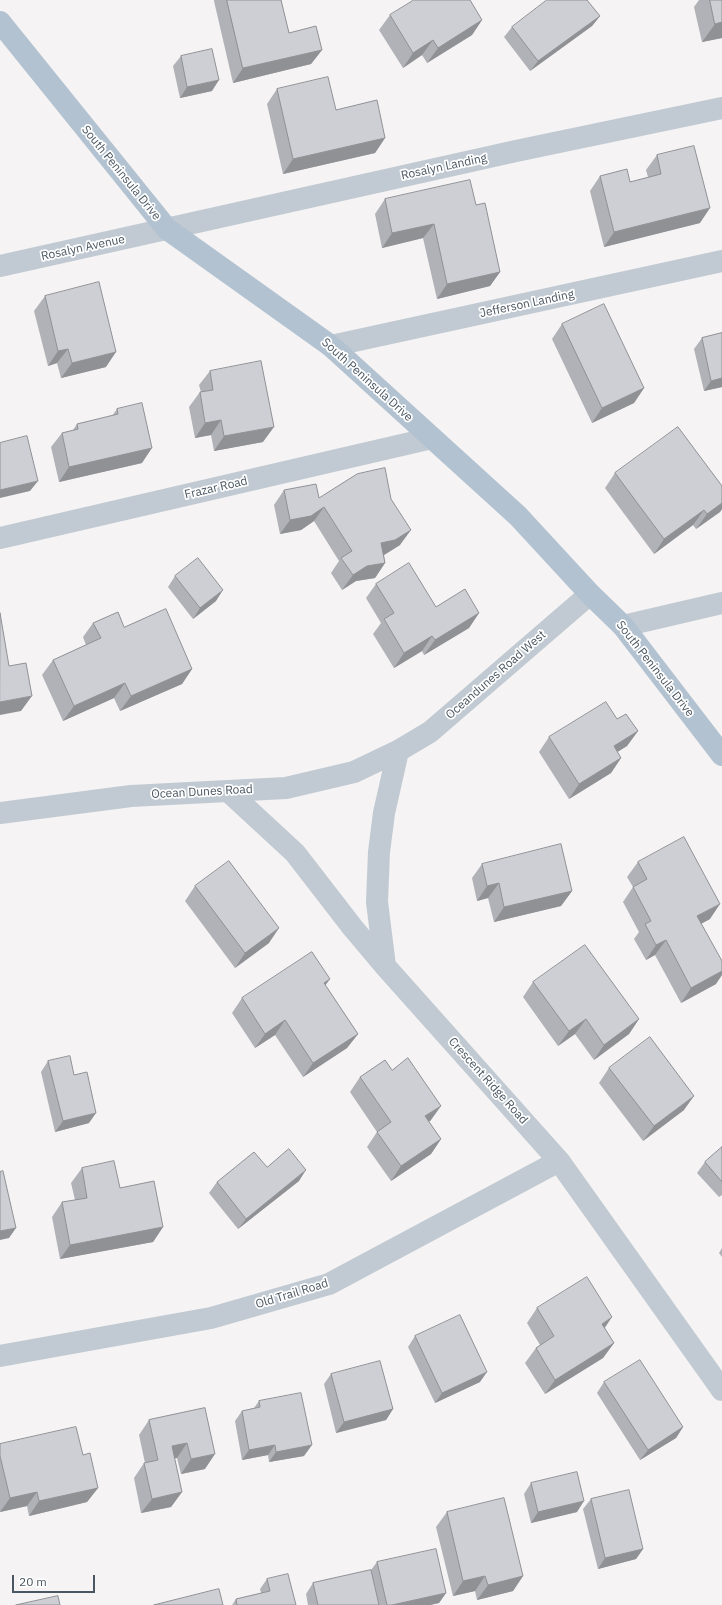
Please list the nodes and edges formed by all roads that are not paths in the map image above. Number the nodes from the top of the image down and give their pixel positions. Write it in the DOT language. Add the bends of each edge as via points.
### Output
graph roads {
  1 [pos="0,22"];
  2 [pos="722,108"];
  3 [pos="167,229"];
  4 [pos="722,261"];
  5 [pos="0,266"];
  6 [pos="331,346"];
  7 [pos="432,438"];
  8 [pos="0,538"];
  9 [pos="590,594"];
  10 [pos="722,603"];
  11 [pos="623,626"];
  12 [pos="398,751"];
  13 [pos="722,755"];
  14 [pos="229,792"];
  15 [pos="0,814"];
  16 [pos="385,966"];
  17 [pos="559,1161"];
  18 [pos="0,1356"];
  19 [pos="722,1390"];
  1 -- 3 [label="main road, South Peninsula Drive"];
  2 -- 3 [label="street, Rosalyn Landing"];
  3 -- 5 [label="street, Rosalyn Avenue"];
  3 -- 6 [label="main road, South Peninsula Drive"];
  4 -- 6 [label="street, Jefferson Landing"];
  6 -- 7 [label="main road, South Peninsula Drive"];
  7 -- 8 [label="street, Frazar Road"];
  7 -- 9 [label="main road, South Peninsula Drive" via="518,516"];
  9 -- 11 [label="main road, South Peninsula Drive"];
  9 -- 12 [label="street, Oceandunes Road West" via="430,732"];
  10 -- 11 [label="street"];
  11 -- 13 [label="main road, South Peninsula Drive"];
  12 -- 14 [label="street, Ocean Dunes Road" via="354,772 286,788"];
  12 -- 16 [label="street" via="384,813 379,852 377,902"];
  14 -- 15 [label="street, Ocean Dunes Road" via="131,796"];
  14 -- 16 [label="street, Crescent Ridge Road" via="295,853"];
  16 -- 17 [label="street, Crescent Ridge Road"];
  17 -- 18 [label="street, Old Trail Road" via="329,1284 211,1318"];
  17 -- 19 [label="street, Crescent Ridge Road"];
}
